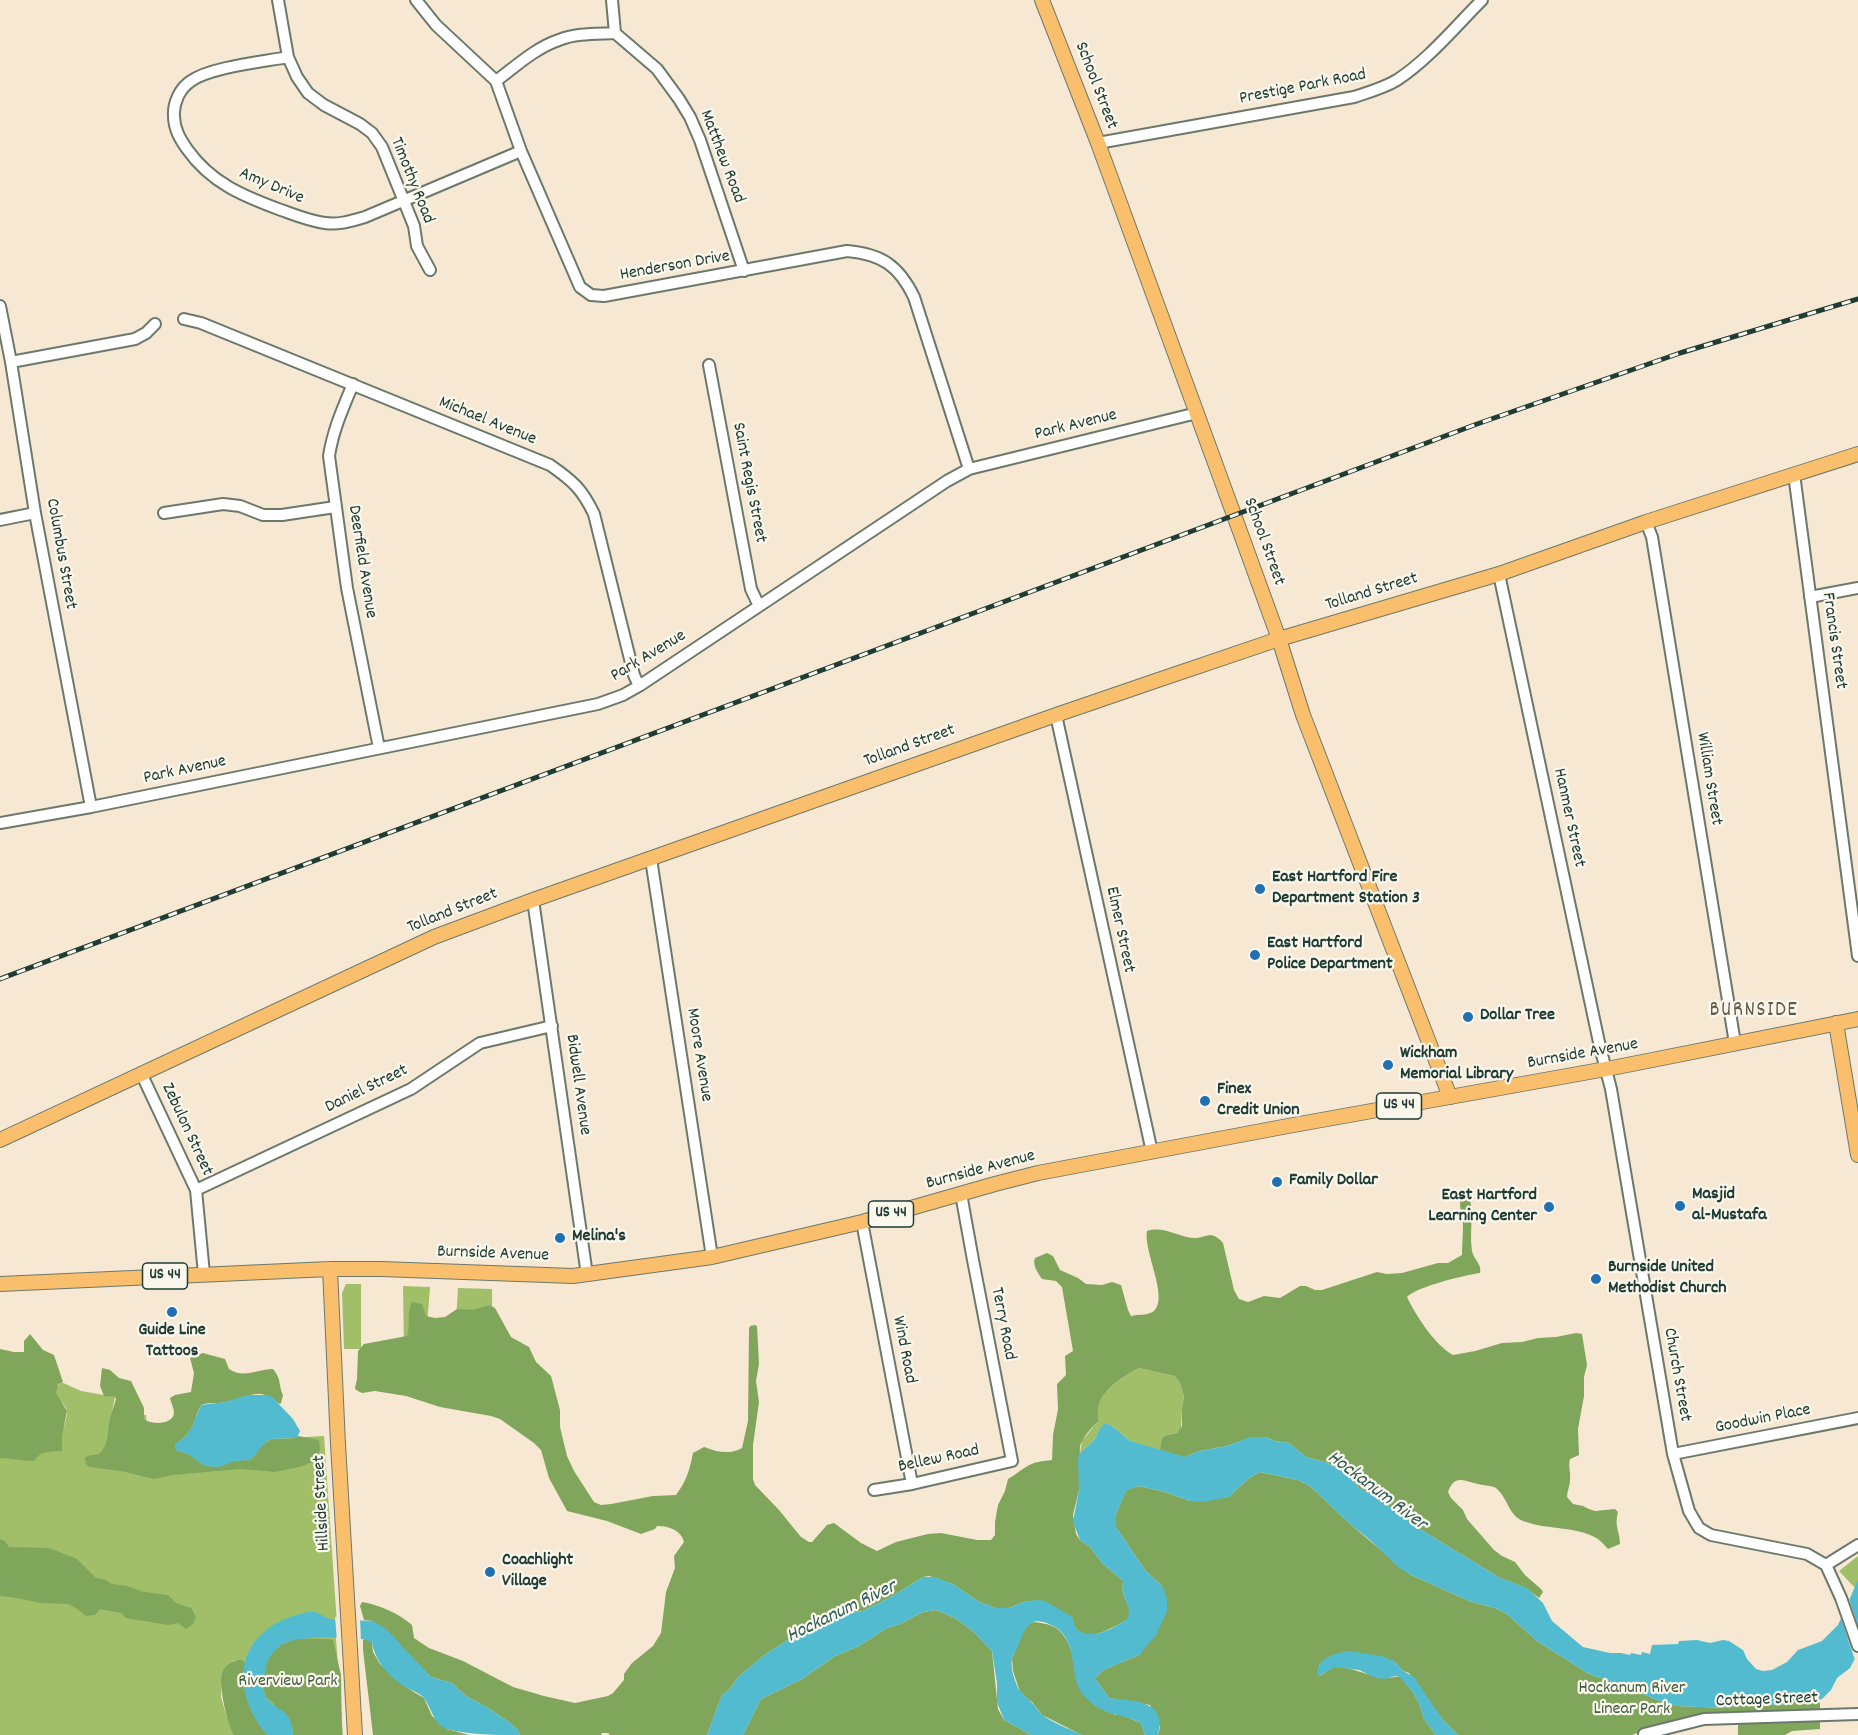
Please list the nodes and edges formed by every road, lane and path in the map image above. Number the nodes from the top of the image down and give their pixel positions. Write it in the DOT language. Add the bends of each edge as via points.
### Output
graph roads {
  1 [pos="278,0"];
  2 [pos="416,0"];
  3 [pos="612,0"];
  4 [pos="1042,0"];
  5 [pos="1482,0"];
  6 [pos="615,33"];
  7 [pos="288,57"];
  8 [pos="495,81"];
  9 [pos="1098,143"];
  10 [pos="521,151"];
  11 [pos="403,200"];
  12 [pos="430,270"];
  13 [pos="744,271"];
  14 [pos="0,306"];
  15 [pos="184,319"];
  16 [pos="155,324"];
  17 [pos="11,362"];
  18 [pos="709,365"];
  19 [pos="353,384"];
  20 [pos="1197,413"];
  21 [pos="1858,454"];
  22 [pos="969,469"];
  23 [pos="1794,474"];
  24 [pos="335,507"];
  25 [pos="35,513"];
  26 [pos="164,513"];
  27 [pos="0,520"];
  28 [pos="1646,522"];
  29 [pos="1499,574"];
  30 [pos="1858,588"];
  31 [pos="1810,597"];
  32 [pos="759,606"];
  33 [pos="1279,639"];
  34 [pos="639,686"];
  35 [pos="1056,715"];
  36 [pos="379,748"];
  37 [pos="91,807"];
  38 [pos="0,823"];
  39 [pos="651,859"];
  40 [pos="533,900"];
  41 [pos="1858,956"];
  42 [pos="1858,1019"];
  43 [pos="1836,1023"];
  44 [pos="552,1026"];
  45 [pos="1735,1043"];
  46 [pos="1606,1069"];
  47 [pos="141,1073"];
  48 [pos="1450,1097"];
  49 [pos="0,1140"];
  50 [pos="1152,1152"];
  51 [pos="1858,1155"];
  52 [pos="196,1190"];
  53 [pos="961,1194"];
  54 [pos="862,1222"];
  55 [pos="712,1257"];
  56 [pos="330,1269"];
  57 [pos="204,1274"];
  58 [pos="587,1275"];
  59 [pos="0,1284"];
  60 [pos="1858,1418"];
  61 [pos="1673,1454"];
  62 [pos="1012,1461"];
  63 [pos="912,1484"];
  64 [pos="873,1490"];
  65 [pos="1858,1545"];
  66 [pos="1826,1565"];
  67 [pos="1858,1646"];
  68 [pos="1858,1714"];
  69 [pos="1644,1734"];
  70 [pos="355,1735"];
  1 -- 7 [label="street, Timothy Road"];
  2 -- 8 [label="street, Henderson Drive" via="436,25"];
  3 -- 6 [label="street"];
  4 -- 9 [label="main road, School Street"];
  5 -- 9 [label="street, Prestige Park Road" via="1415,67 1378,90"];
  6 -- 8 [label="street" via="559,40"];
  6 -- 13 [label="street, Matthew Road" via="657,69 690,117"];
  7 -- 11 [label="street, Timothy Road" via="308,93 372,133 382,147"];
  7 -- 11 [label="street, Amy Drive" via="205,73 189,82 176,102 174,123 197,163 234,190 326,224 365,217"];
  8 -- 10 [label="street, Henderson Drive"];
  9 -- 20 [label="main road, School Street"];
  10 -- 11 [label="street, Amy Drive"];
  10 -- 13 [label="street, Henderson Drive" via="573,274 580,287 591,295 625,293"];
  11 -- 12 [label="street, Timothy Road" via="417,246"];
  13 -- 22 [label="street, Henderson Drive" via="847,251 881,258 895,268 914,297"];
  14 -- 17 [label="street, Columbus Street"];
  15 -- 19 [label="street, Michael Avenue"];
  16 -- 17 [label="street" via="135,339"];
  17 -- 25 [label="street, Columbus Street"];
  18 -- 32 [label="street, Saint Regis Street" via="751,589"];
  19 -- 24 [label="street, Deerfield Avenue" via="337,421 329,456"];
  19 -- 34 [label="street, Michael Avenue" via="550,465 570,479 585,495 594,514"];
  20 -- 22 [label="street, Park Avenue"];
  20 -- 33 [label="main road, School Street"];
  21 -- 23 [label="main road, Tolland Street"];
  22 -- 32 [label="street, Park Avenue"];
  23 -- 28 [label="main road, Tolland Street"];
  23 -- 31 [label="street, Francis Street"];
  24 -- 26 [label="street" via="263,515 222,504"];
  24 -- 36 [label="street, Deerfield Avenue"];
  25 -- 27 [label="street"];
  25 -- 37 [label="street, Columbus Street"];
  28 -- 29 [label="main road, Tolland Street"];
  28 -- 45 [label="street, William Street" via="1652,537"];
  29 -- 33 [label="main road, Tolland Street"];
  29 -- 46 [label="street, Hanmer Street"];
  30 -- 31 [label="street"];
  31 -- 41 [label="street, Francis Street"];
  32 -- 34 [label="street, Park Avenue"];
  33 -- 35 [label="main road, Tolland Street"];
  33 -- 48 [label="main road, School Street" via="1303,715"];
  34 -- 36 [label="street, Park Avenue" via="598,704"];
  35 -- 39 [label="main road, Tolland Street"];
  35 -- 50 [label="street, Elmer Street"];
  36 -- 37 [label="street, Park Avenue"];
  37 -- 38 [label="street, Park Avenue"];
  39 -- 40 [label="main road, Tolland Street"];
  39 -- 55 [label="street, Moore Avenue"];
  40 -- 44 [label="street, Bidwell Avenue"];
  40 -- 47 [label="main road, Tolland Street" via="434,937"];
  42 -- 43 [label="main road, Burnside Avenue / US 44"];
  43 -- 45 [label="main road, Burnside Avenue / US 44"];
  43 -- 51 [label="main road"];
  44 -- 52 [label="street, Daniel Street" via="480,1043 411,1089"];
  44 -- 58 [label="street, Bidwell Avenue"];
  45 -- 46 [label="main road, Burnside Avenue / US 44"];
  46 -- 48 [label="main road, Burnside Avenue / US 44"];
  46 -- 61 [label="street, Church Street"];
  47 -- 49 [label="main road, Tolland Street"];
  47 -- 52 [label="street, Zebulon Street"];
  48 -- 50 [label="main road, Burnside Avenue / US 44"];
  50 -- 53 [label="main road, Burnside Avenue / US 44" via="1038,1173"];
  52 -- 57 [label="street, Zebulon Street"];
  53 -- 54 [label="main road, Burnside Avenue / US 44"];
  53 -- 62 [label="street, Terry Road"];
  54 -- 55 [label="main road, Burnside Avenue / US 44"];
  54 -- 63 [label="street, Wind Road"];
  55 -- 58 [label="main road, Burnside Avenue / US 44"];
  56 -- 57 [label="main road, Burnside Avenue / US 44"];
  56 -- 58 [label="main road, Burnside Avenue / US 44"];
  56 -- 70 [label="main road, Hillside Street"];
  57 -- 59 [label="main road, Burnside Avenue / US 44"];
  60 -- 61 [label="street, Goodwin Place"];
  61 -- 66 [label="street, Church Street" via="1689,1511 1699,1527 1711,1535 1807,1554"];
  62 -- 63 [label="street, Bellew Road"];
  63 -- 64 [label="street, Bellew Road"];
  65 -- 66 [label="street"];
  66 -- 67 [label="street"];
  68 -- 69 [label="street, Cottage Street" via="1704,1719"];
}
